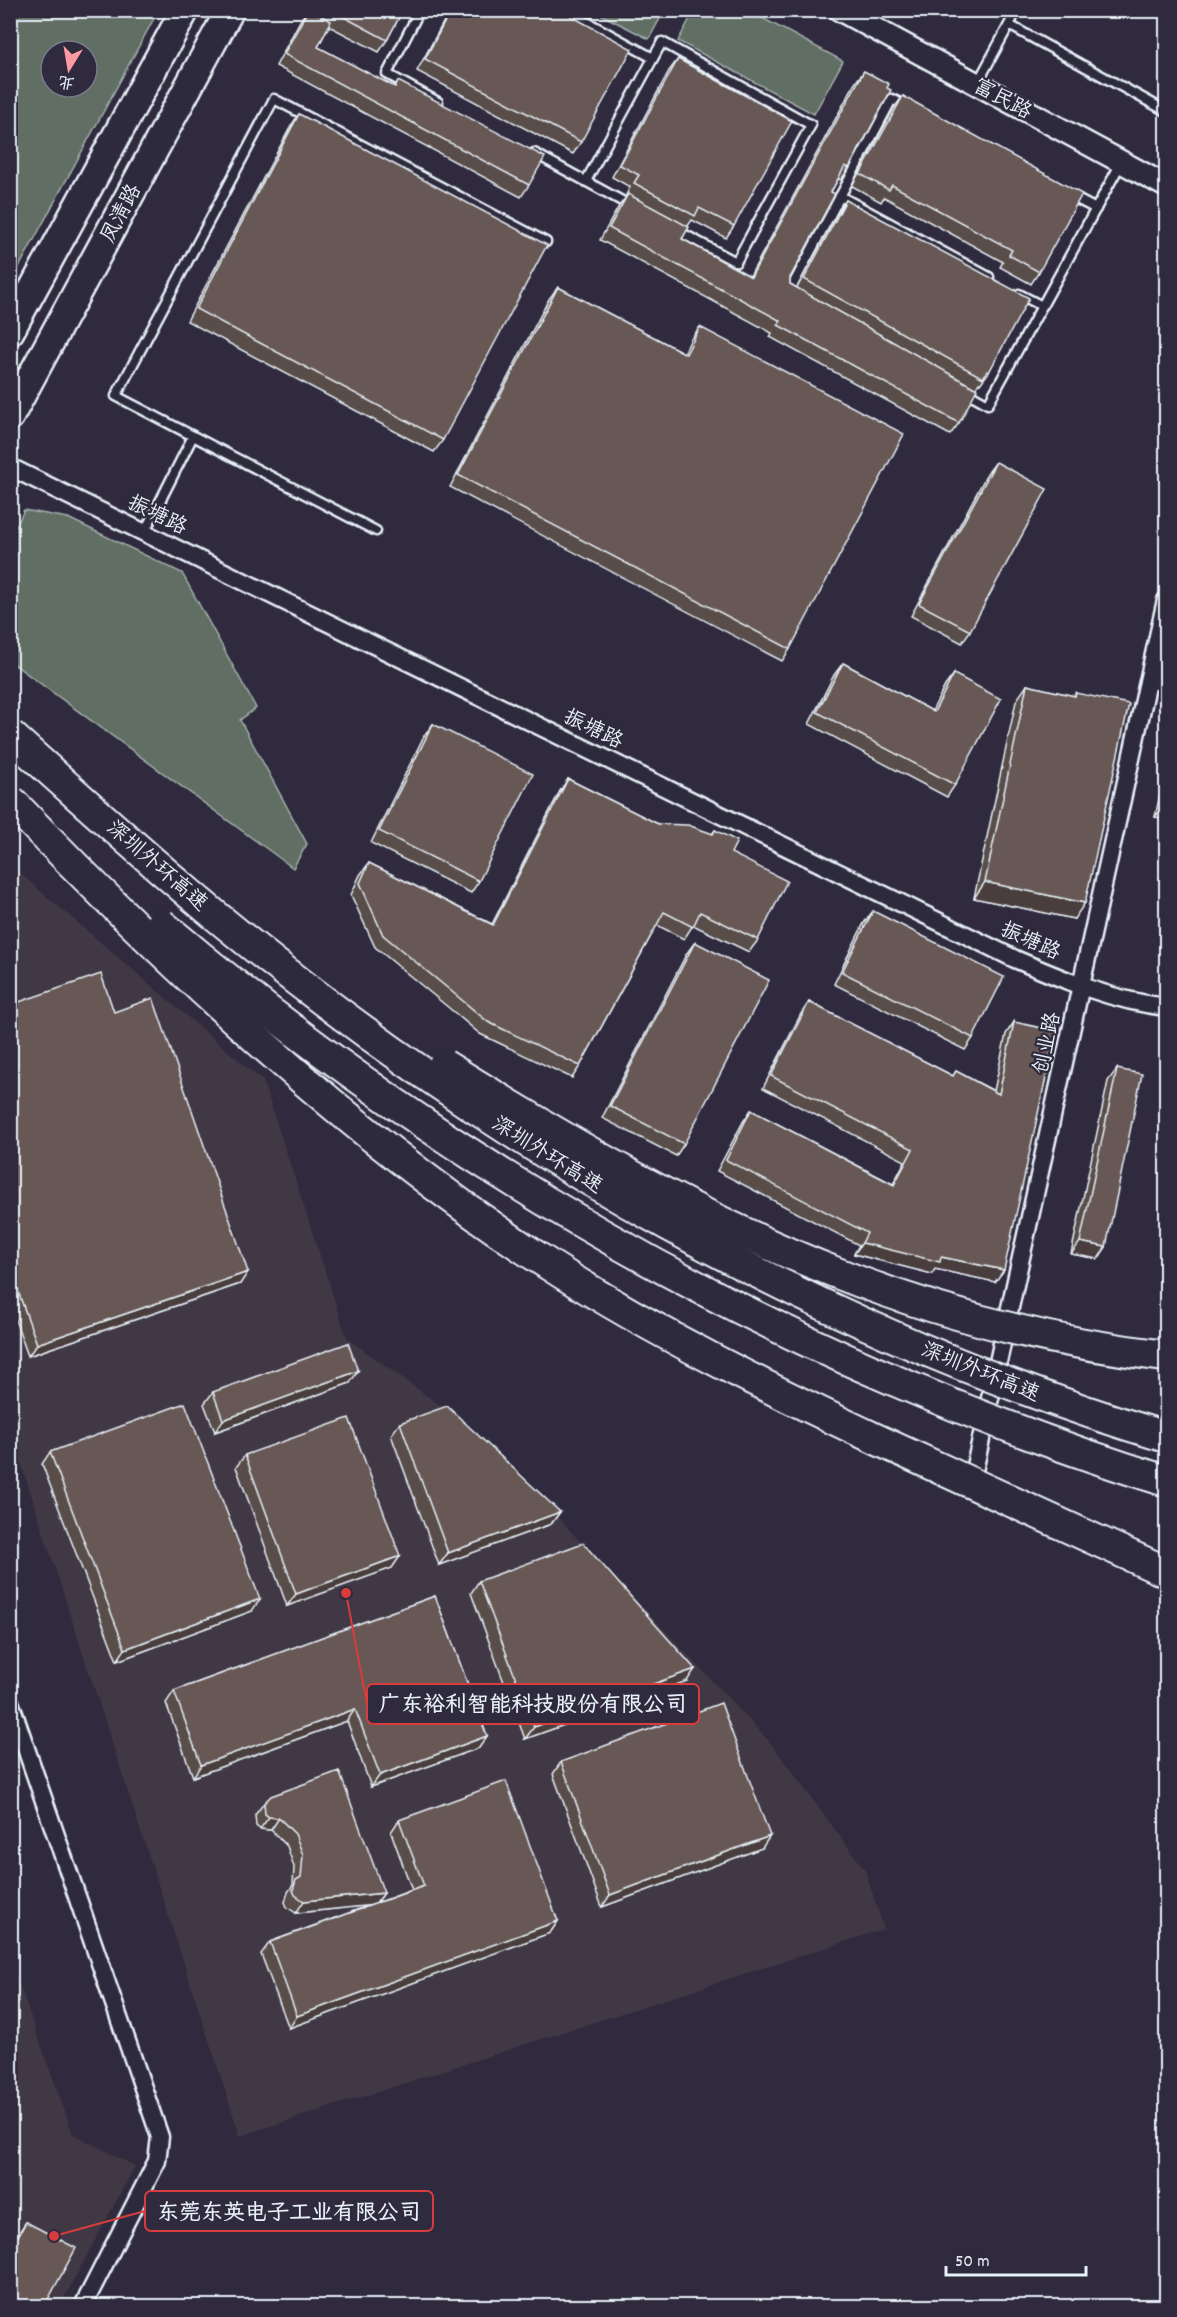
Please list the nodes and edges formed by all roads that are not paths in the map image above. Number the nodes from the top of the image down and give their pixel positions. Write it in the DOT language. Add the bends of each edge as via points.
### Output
graph roads {
  1 [pos="185,10"];
  2 [pos="230,10"];
  3 [pos="420,10"];
  4 [pos="565,10"];
  5 [pos="840,10"];
  6 [pos="1017,10"];
  7 [pos="1009,25"];
  8 [pos="653,58"];
  9 [pos="977,84"];
  10 [pos="450,108"];
  11 [pos="912,110"];
  12 [pos="1167,111"];
  13 [pos="523,148"];
  14 [pos="1122,162"];
  15 [pos="586,182"];
  16 [pos="1167,186"];
  17 [pos="1065,192"];
  18 [pos="840,196"];
  19 [pos="636,208"];
  20 [pos="1096,209"];
  21 [pos="666,225"];
  22 [pos="546,242"];
  23 [pos="1002,284"];
  24 [pos="1012,290"];
  25 [pos="797,299"];
  26 [pos="1042,306"];
  27 [pos="10,331"];
  28 [pos="958,387"];
  29 [pos="10,416"];
  30 [pos="193,436"];
  31 [pos="10,467"];
  32 [pos="376,531"];
  33 [pos="144,533"];
  34 [pos="1167,600"];
  35 [pos="1163,628"];
  36 [pos="1148,683"];
  37 [pos="1167,687"];
  38 [pos="10,735"];
  39 [pos="10,796"];
  40 [pos="10,800"];
  41 [pos="266,956"];
  42 [pos="1081,987"];
  43 [pos="1167,1007"];
  44 [pos="1167,1356"];
  45 [pos="1167,1437"];
  46 [pos="1167,1481"];
  47 [pos="969,1495"];
  48 [pos="1167,1572"];
  49 [pos="10,1702"];
  50 [pos="83,2307"];
  1 -- 27 [label="highway, 凤清路"];
  2 -- 29 [label="highway, 凤清路"];
  3 -- 10 [label="lane" via="387,74"];
  4 -- 8 [label="lane"];
  5 -- 9 [label="street, 富民路"];
  6 -- 7 [label="lane"];
  7 -- 9 [label="lane"];
  7 -- 12 [label="lane"];
  8 -- 15 [label="lane"];
  8 -- 21 [label="lane" via="662,42 811,125 736,262"];
  9 -- 14 [label="street, 富民路"];
  11 -- 18 [label="lane" via="892,99"];
  13 -- 15 [label="lane"];
  14 -- 16 [label="street, 富民路"];
  14 -- 20 [label="lane"];
  15 -- 19 [label="lane"];
  17 -- 20 [label="lane"];
  18 -- 23 [label="lane"];
  18 -- 25 [label="lane" via="787,293"];
  20 -- 26 [label="lane"];
  22 -- 30 [label="lane" via="274,99 116,396"];
  24 -- 26 [label="lane"];
  26 -- 28 [label="lane" via="988,404"];
  30 -- 32 [label="lane"];
  30 -- 33 [label="lane"];
  31 -- 33 [label="street, 振塘路"];
  33 -- 42 [label="street, 振塘路" via="1016,959"];
  34 -- 35 [label="street, 创业路"];
  35 -- 36 [label="street, 创业路"];
  36 -- 37 [label="lane"];
  36 -- 42 [label="street, 创业路"];
  38 -- 41 [label="highway, 深圳外环高速, bridge"];
  39 -- 46 [label="highway, 深圳外环高速, bridge" via="175,936 305,1039 427,1126 552,1206 699,1289 869,1370 1008,1427"];
  40 -- 48 [label="highway, bridge" via="99,893 286,1064 416,1171 520,1246 630,1314 745,1376"];
  41 -- 44 [label="highway, bridge" via="606,1160 784,1251 881,1290 973,1318 1083,1344"];
  41 -- 45 [label="highway, 深圳外环高速, bridge" via="492,1120 600,1188 703,1245 819,1303 971,1369"];
  42 -- 43 [label="street, 振塘路"];
  42 -- 47 [label="street, 创业路"];
  49 -- 50 [label="street" via="160,2137 157,2161"];
}
